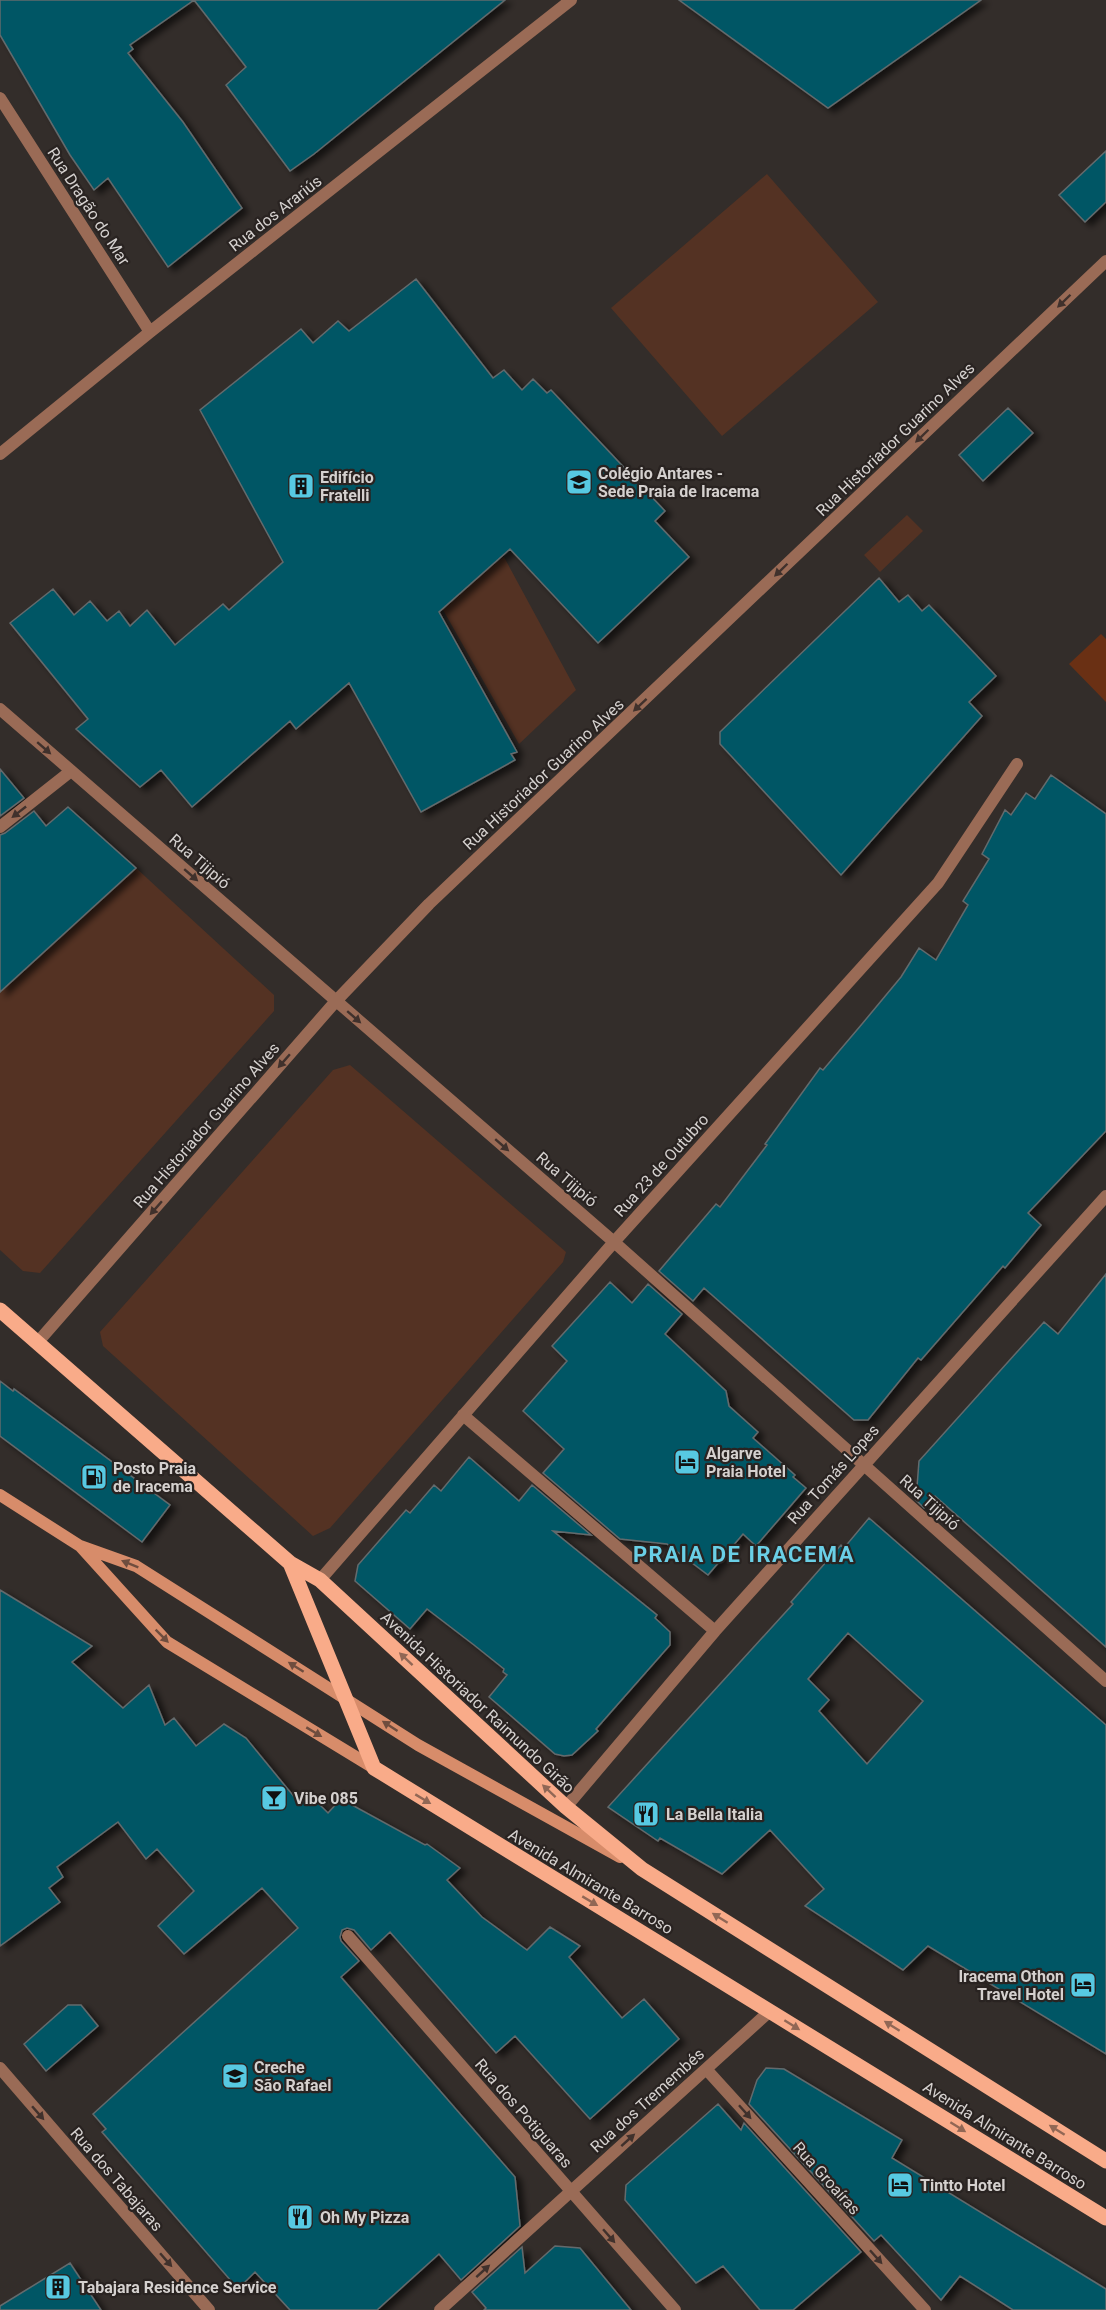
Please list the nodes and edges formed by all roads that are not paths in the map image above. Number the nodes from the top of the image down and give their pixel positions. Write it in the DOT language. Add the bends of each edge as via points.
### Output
graph roads {
  1 [pos="564,2"];
  2 [pos="0,98"];
  3 [pos="1106,261"];
  4 [pos="150,332"];
  5 [pos="0,454"];
  6 [pos="0,709"];
  7 [pos="1017,764"];
  8 [pos="71,771"];
  9 [pos="0,827"];
  10 [pos="336,1001"];
  11 [pos="1106,1196"];
  12 [pos="614,1242"];
  13 [pos="0,1310"];
  14 [pos="37,1343"];
  15 [pos="463,1415"];
  16 [pos="864,1465"];
  17 [pos="0,1495"];
  18 [pos="80,1546"];
  19 [pos="290,1563"];
  20 [pos="320,1580"];
  21 [pos="715,1630"];
  22 [pos="1106,1681"];
  23 [pos="345,1698"];
  24 [pos="374,1768"];
  25 [pos="566,1807"];
  26 [pos="642,1869"];
  27 [pos="348,1936"];
  28 [pos="770,2011"];
  29 [pos="0,2068"];
  30 [pos="706,2069"];
  31 [pos="1106,2161"];
  32 [pos="570,2192"];
  33 [pos="1106,2218"];
  34 [pos="209,2310"];
  35 [pos="440,2310"];
  36 [pos="675,2310"];
  37 [pos="925,2310"];
  1 -- 4 [label="street, Rua dos Arariús"];
  2 -- 4 [label="street, Rua Dragão do Mar"];
  3 -- 10 [label="street, Rua Historiador Guarino Alves, one-way" via="437,896"];
  4 -- 5 [label="street, Rua dos Arariús"];
  6 -- 8 [label="street, Rua Tijipió, one-way"];
  7 -- 12 [label="street, Rua 23 de Outubro" via="938,883"];
  8 -- 9 [label="street, one-way"];
  8 -- 10 [label="street, Rua Tijipió, one-way"];
  10 -- 12 [label="street, Rua Tijipió, one-way"];
  10 -- 14 [label="street, Rua Historiador Guarino Alves, one-way"];
  11 -- 16 [label="street, Rua Tomás Lopes"];
  12 -- 15 [label="street, Rua 23 de Outubro"];
  12 -- 16 [label="street, Rua Tijipió"];
  13 -- 14 [label="main road, Avenida Historiador Raimundo Girão"];
  14 -- 19 [label="main road, Avenida Historiador Raimundo Girão"];
  15 -- 20 [label="street, Rua 23 de Outubro"];
  15 -- 21 [label="street"];
  16 -- 21 [label="street, Rua Tomás Lopes"];
  16 -- 22 [label="street, Rua Tijipió"];
  17 -- 18 [label="street, Avenida Almirante Barroso"];
  23 -- 18 [label="street, Avenida Almirante Barroso, one-way" via="136,1566"];
  18 -- 24 [label="street, Avenida Almirante Barroso, one-way" via="167,1642"];
  19 -- 20 [label="main road, Avenida Historiador Raimundo Girão"];
  19 -- 23 [label="main road, Avenida Historiador Raimundo Girão"];
  25 -- 20 [label="main road, Avenida Historiador Raimundo Girão, one-way"];
  21 -- 25 [label="street, Rua Tomás Lopes"];
  23 -- 24 [label="main road, Avenida Historiador Raimundo Girão"];
  26 -- 23 [label="street, Avenida Almirante Barroso, one-way" via="418,1745"];
  24 -- 28 [label="main road, Avenida Almirante Barroso, one-way"];
  25 -- 26 [label="main road, Avenida Historiador Raimundo Girão"];
  31 -- 26 [label="main road, Avenida Almirante Barroso, one-way"];
  27 -- 32 [label="street, Rua dos Potiguaras"];
  28 -- 30 [label="street, Rua dos Tremembés"];
  28 -- 33 [label="main road, Avenida Almirante Barroso, one-way"];
  29 -- 34 [label="street, Rua dos Tabajaras, one-way"];
  32 -- 30 [label="street, Rua dos Tremembés, one-way"];
  30 -- 37 [label="street, Rua Groaíras, one-way"];
  35 -- 32 [label="street, Rua dos Tremembés, one-way"];
  32 -- 36 [label="street, Rua dos Potiguaras, one-way"];
}
